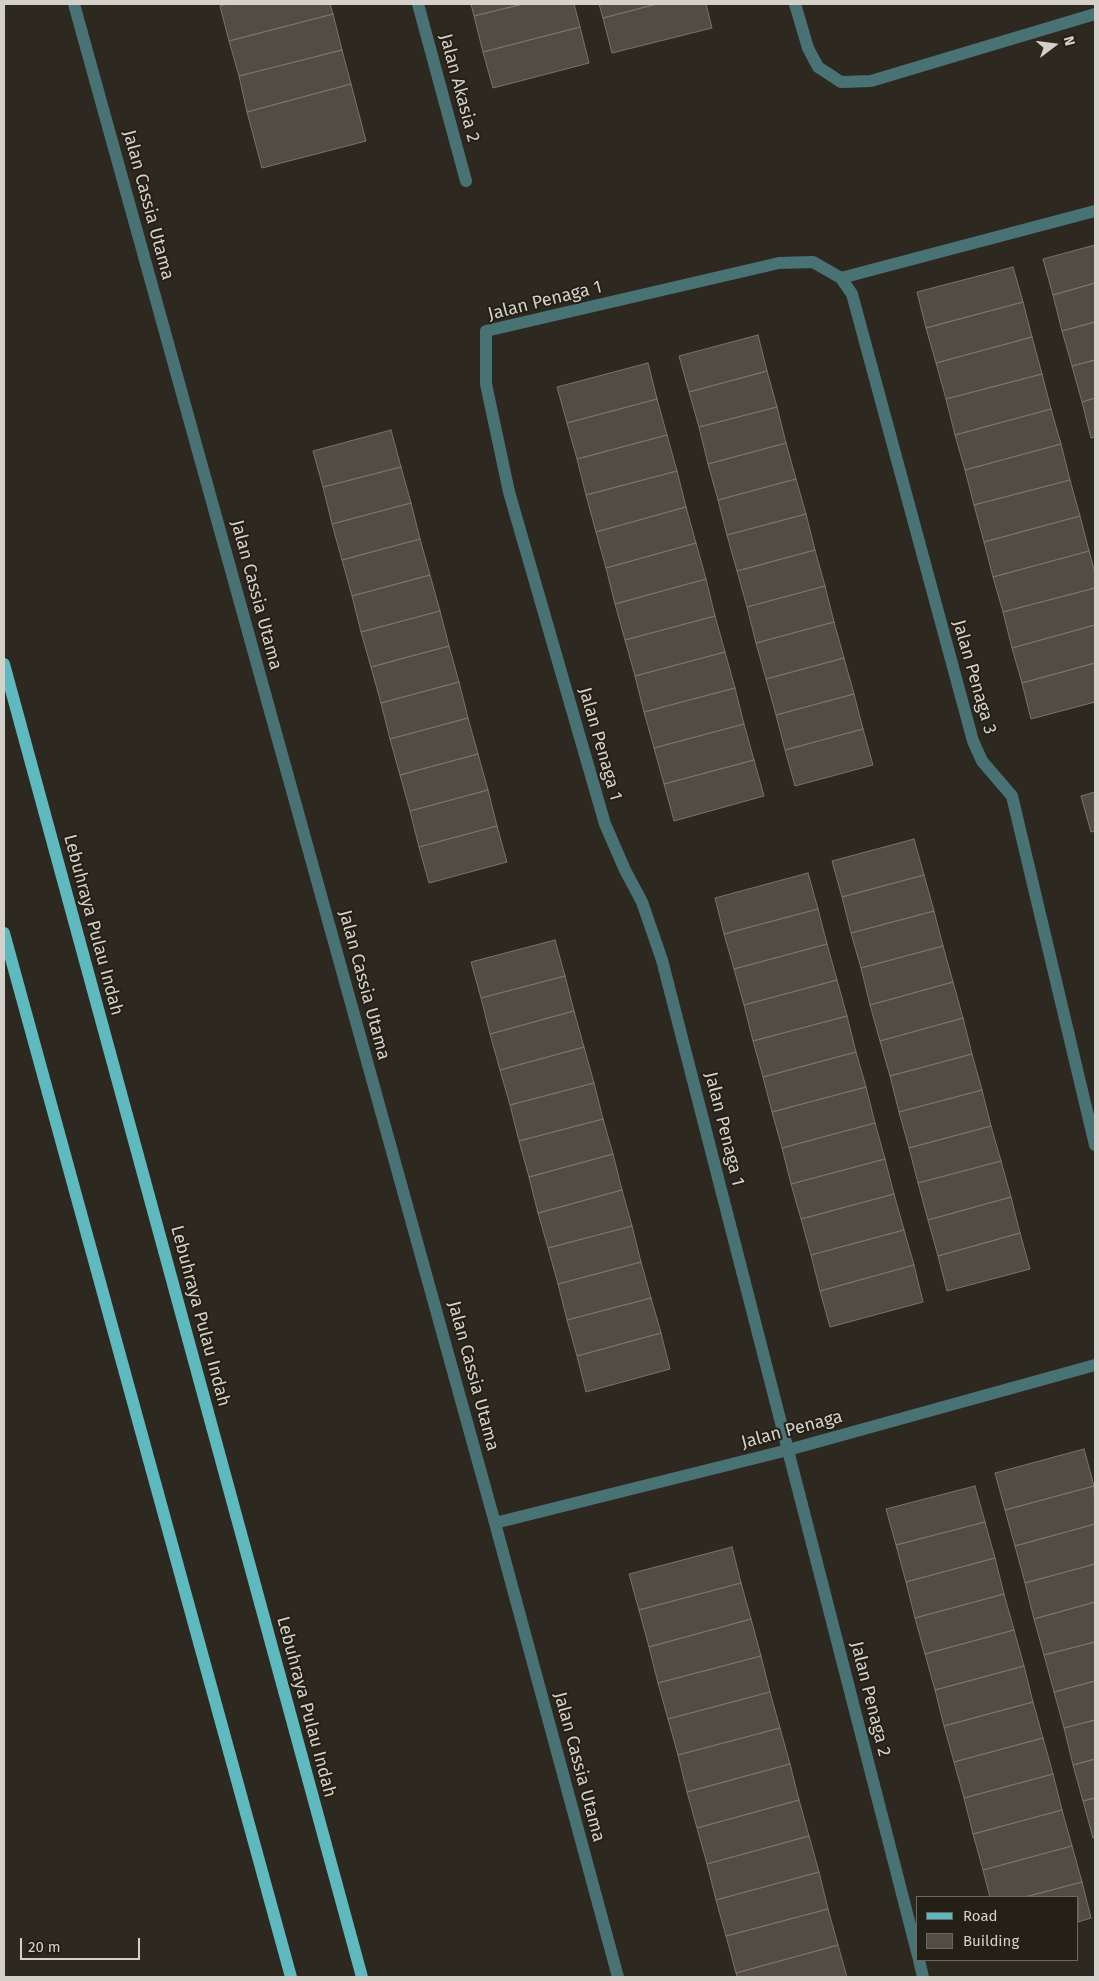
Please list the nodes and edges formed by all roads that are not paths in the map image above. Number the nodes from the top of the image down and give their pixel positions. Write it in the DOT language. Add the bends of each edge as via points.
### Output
graph roads {
  1 [pos="74,4"];
  2 [pos="418,4"];
  3 [pos="795,4"];
  4 [pos="1095,14"];
  5 [pos="466,181"];
  6 [pos="1095,211"];
  7 [pos="841,278"];
  8 [pos="4,664"];
  9 [pos="4,933"];
  10 [pos="1095,1145"];
  11 [pos="1095,1365"];
  12 [pos="788,1450"];
  13 [pos="495,1523"];
  14 [pos="916,1950"];
  15 [pos="919,1961"];
  16 [pos="291,1977"];
  17 [pos="362,1977"];
  18 [pos="618,1977"];
  19 [pos="923,1977"];
  1 -- 13 [label="street, Jalan Cassia Utama"];
  2 -- 5 [label="street, Jalan Akasia 2"];
  3 -- 4 [label="street" via="808,48 818,67 841,82 871,81"];
  6 -- 7 [label="street"];
  7 -- 10 [label="street, Jalan Penaga 3" via="852,294 973,741 982,762 1012,796"];
  7 -- 12 [label="street, Jalan Penaga 1" via="813,262 779,262 486,331 486,384 508,492 605,824 642,902 662,960"];
  8 -- 17 [label="main road, Lebuhraya Pulau Indah"];
  9 -- 16 [label="main road"];
  11 -- 12 [label="street, Jalan Penaga"];
  12 -- 13 [label="street, Jalan Penaga"];
  12 -- 14 [label="street, Jalan Penaga 2"];
  13 -- 18 [label="street, Jalan Cassia Utama"];
  15 -- 19 [label="street, Jalan Penaga 2"];
}
